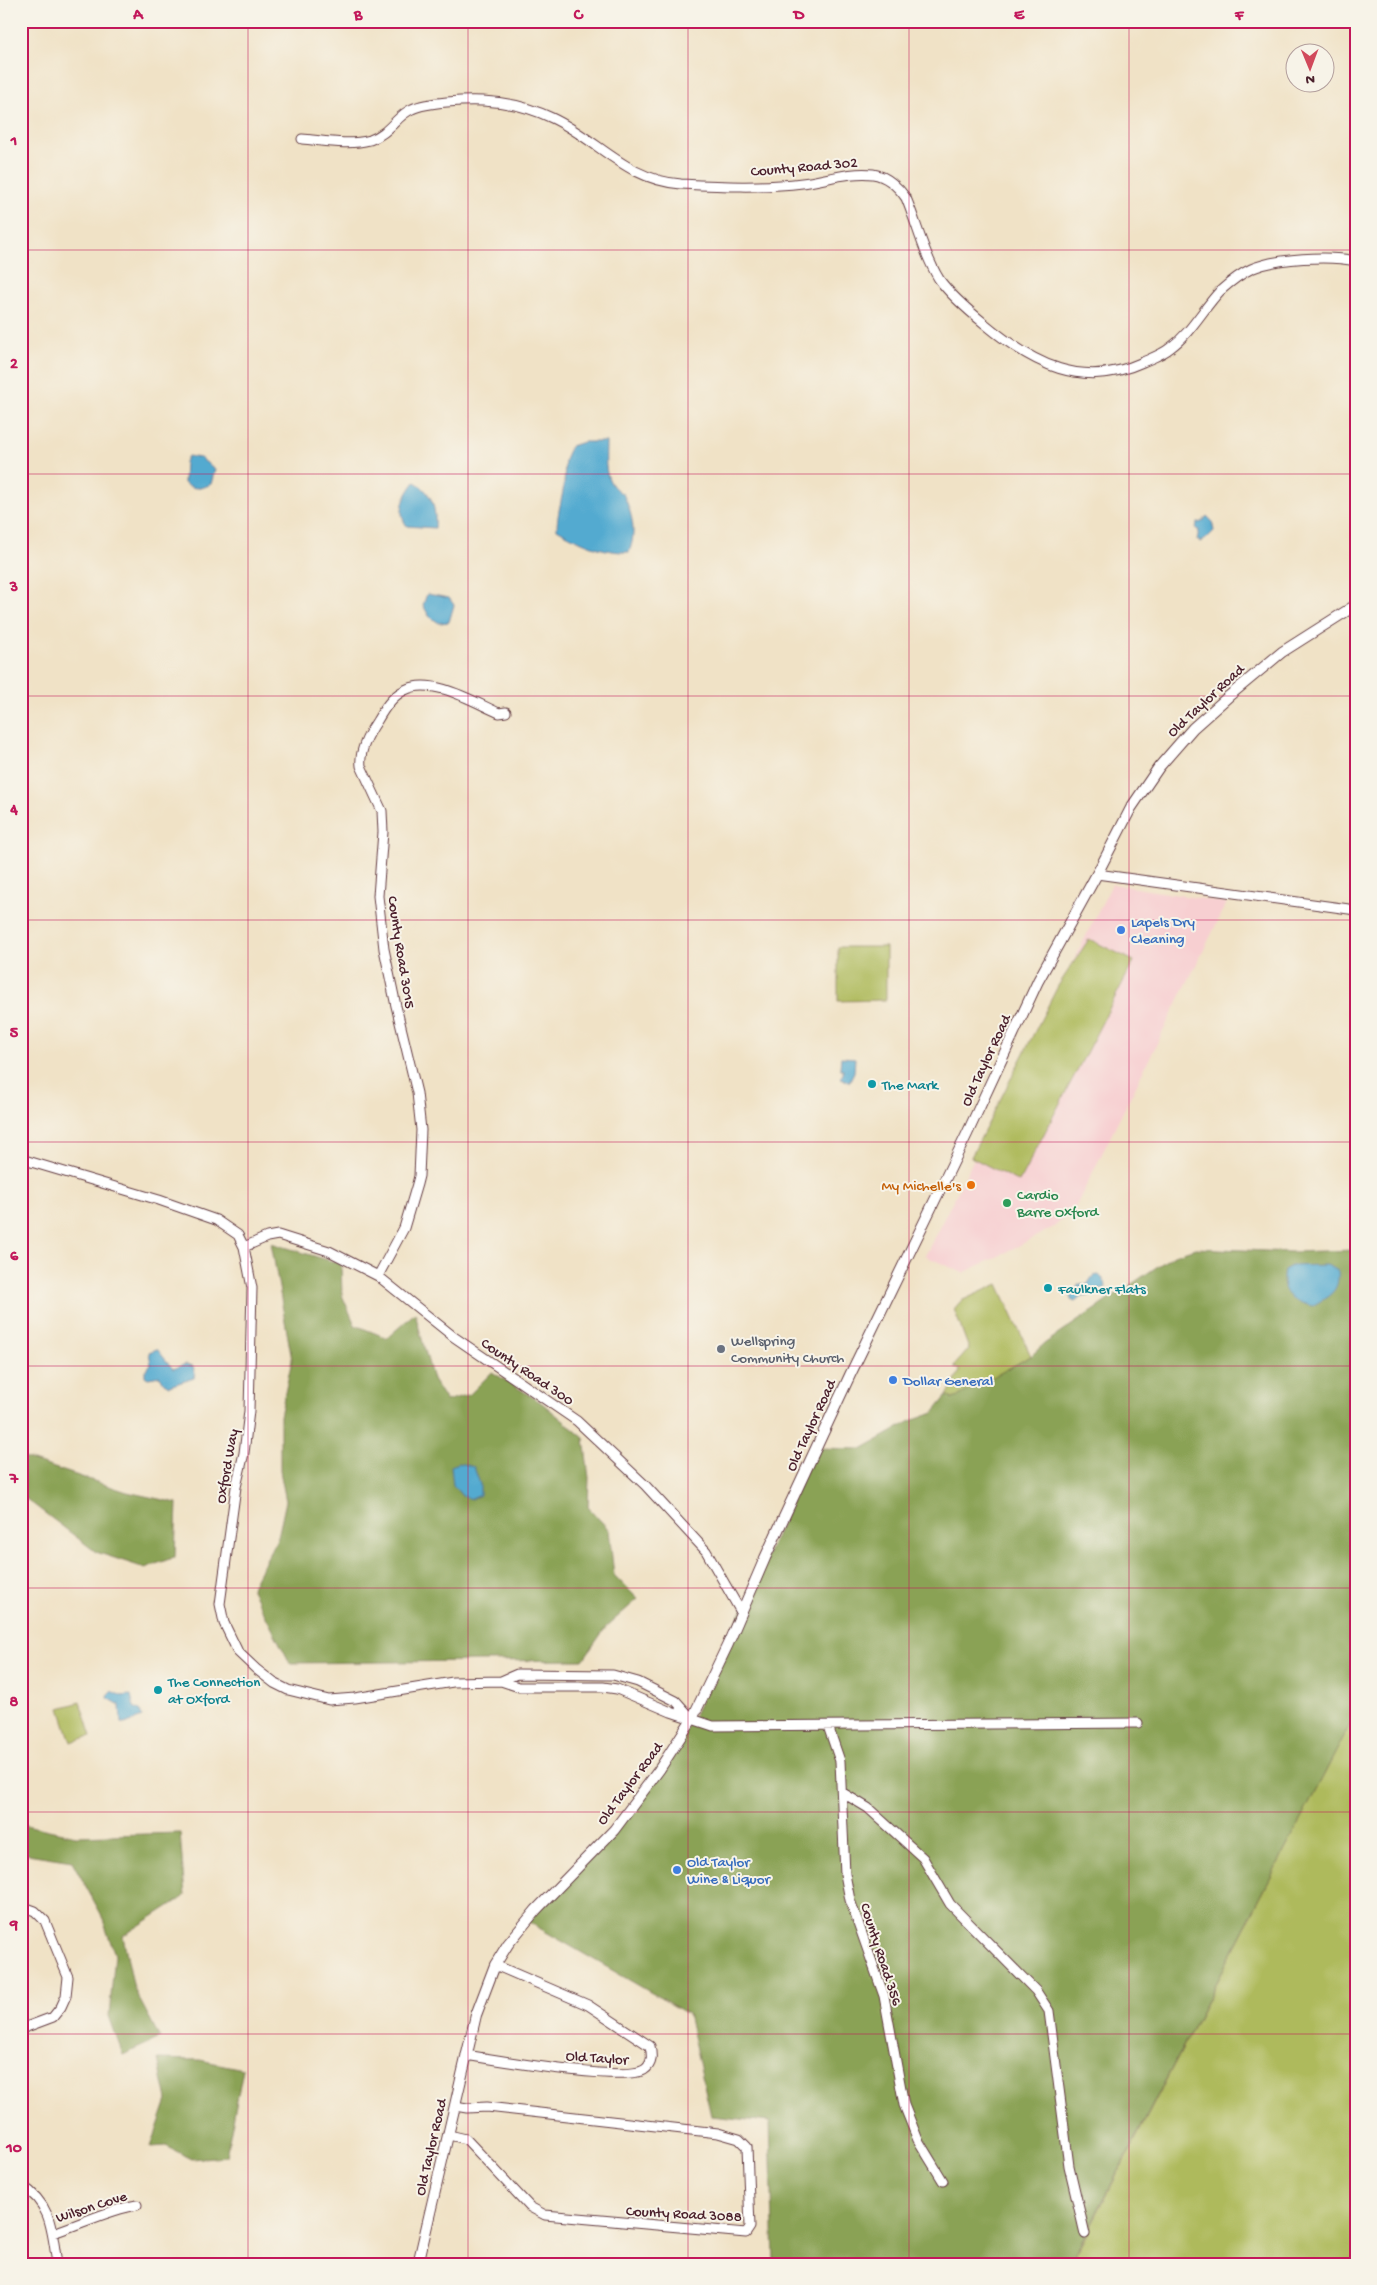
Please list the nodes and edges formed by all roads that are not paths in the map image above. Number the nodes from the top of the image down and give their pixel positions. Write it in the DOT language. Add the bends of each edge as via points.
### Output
graph roads {
  1 [pos="302,139"];
  2 [pos="1356,261"];
  3 [pos="1356,605"];
  4 [pos="506,712"];
  5 [pos="1097,874"];
  6 [pos="1356,910"];
  7 [pos="21,1160"];
  8 [pos="244,1247"];
  9 [pos="378,1276"];
  10 [pos="740,1612"];
  11 [pos="501,1681"];
  12 [pos="692,1719"];
  13 [pos="1138,1723"];
  14 [pos="828,1726"];
  15 [pos="843,1793"];
  16 [pos="21,1906"];
  17 [pos="495,1965"];
  18 [pos="21,2029"];
  19 [pos="466,2056"];
  20 [pos="455,2106"];
  21 [pos="449,2135"];
  22 [pos="943,2181"];
  23 [pos="21,2185"];
  24 [pos="137,2205"];
  25 [pos="53,2232"];
  26 [pos="1085,2234"];
  27 [pos="57,2264"];
  28 [pos="418,2264"];
  1 -- 2 [label="street, County Road 302" via="348,144 371,139 388,130 412,109 482,100 528,108 553,118 615,161 656,180 760,186 874,174 899,189 906,198 939,278 966,308 1023,352 1057,370 1078,374 1128,369 1170,348 1194,325 1220,292 1252,268 1320,257"];
  3 -- 5 [label="street, Old Taylor Road" via="1282,652 1192,728 1159,767 1131,808"];
  4 -- 9 [label="street, County Road 3015" via="442,688 413,687 398,694 386,707 374,725 360,759 360,766 382,811 378,896 384,949 417,1093 421,1130 419,1176 404,1228"];
  5 -- 6 [label="street"];
  5 -- 10 [label="street, Old Taylor Road" via="1038,981"];
  7 -- 8 [label="street, Oxford Way" via="160,1200 216,1220 234,1232"];
  8 -- 9 [label="street, County Road 300" via="278,1235 329,1251"];
  8 -- 11 [label="street, Oxford Way" via="252,1288 249,1411 220,1604 224,1623 238,1652 274,1683 309,1697 329,1700 453,1682"];
  9 -- 10 [label="street, County Road 300" via="454,1337 577,1422 645,1485 706,1551"];
  10 -- 12 [label="street, Old Taylor Road"];
  11 -- 12 [label="street, Oxford Way" via="519,1687 594,1686 617,1689"];
  11 -- 12 [label="street, Oxford Way" via="517,1674 613,1675 638,1682 676,1701"];
  12 -- 14 [label="street" via="713,1726"];
  12 -- 17 [label="street, Old Taylor Road" via="660,1770 614,1830 536,1910"];
  13 -- 14 [label="street"];
  14 -- 15 [label="street, County Road 356" via="840,1761"];
  15 -- 22 [label="street, County Road 356" via="845,1874 850,1900 884,1996 904,2105 918,2140"];
  15 -- 26 [label="street" via="868,1808 923,1858 950,1904 1036,1991 1050,2011 1069,2166"];
  16 -- 18 [label="street" via="35,1911 45,1921 68,1977 66,1996 53,2017"];
  17 -- 19 [label="street, Old Taylor Road" via="476,2014"];
  17 -- 19 [label="street, Old Taylor" via="588,2005 650,2046 650,2064 635,2073 590,2072"];
  19 -- 20 [label="street, Old Taylor Road"];
  20 -- 21 [label="street, Old Taylor Road"];
  20 -- 21 [label="street, County Road 3088" via="708,2132 739,2140 747,2147 750,2227 746,2233 545,2215 530,2206 466,2139"];
  21 -- 28 [label="street, Old Taylor Road"];
  23 -- 25 [label="street" via="39,2198"];
  24 -- 25 [label="street, Wilson Cove" via="118,2208"];
  25 -- 27 [label="street"];
}
